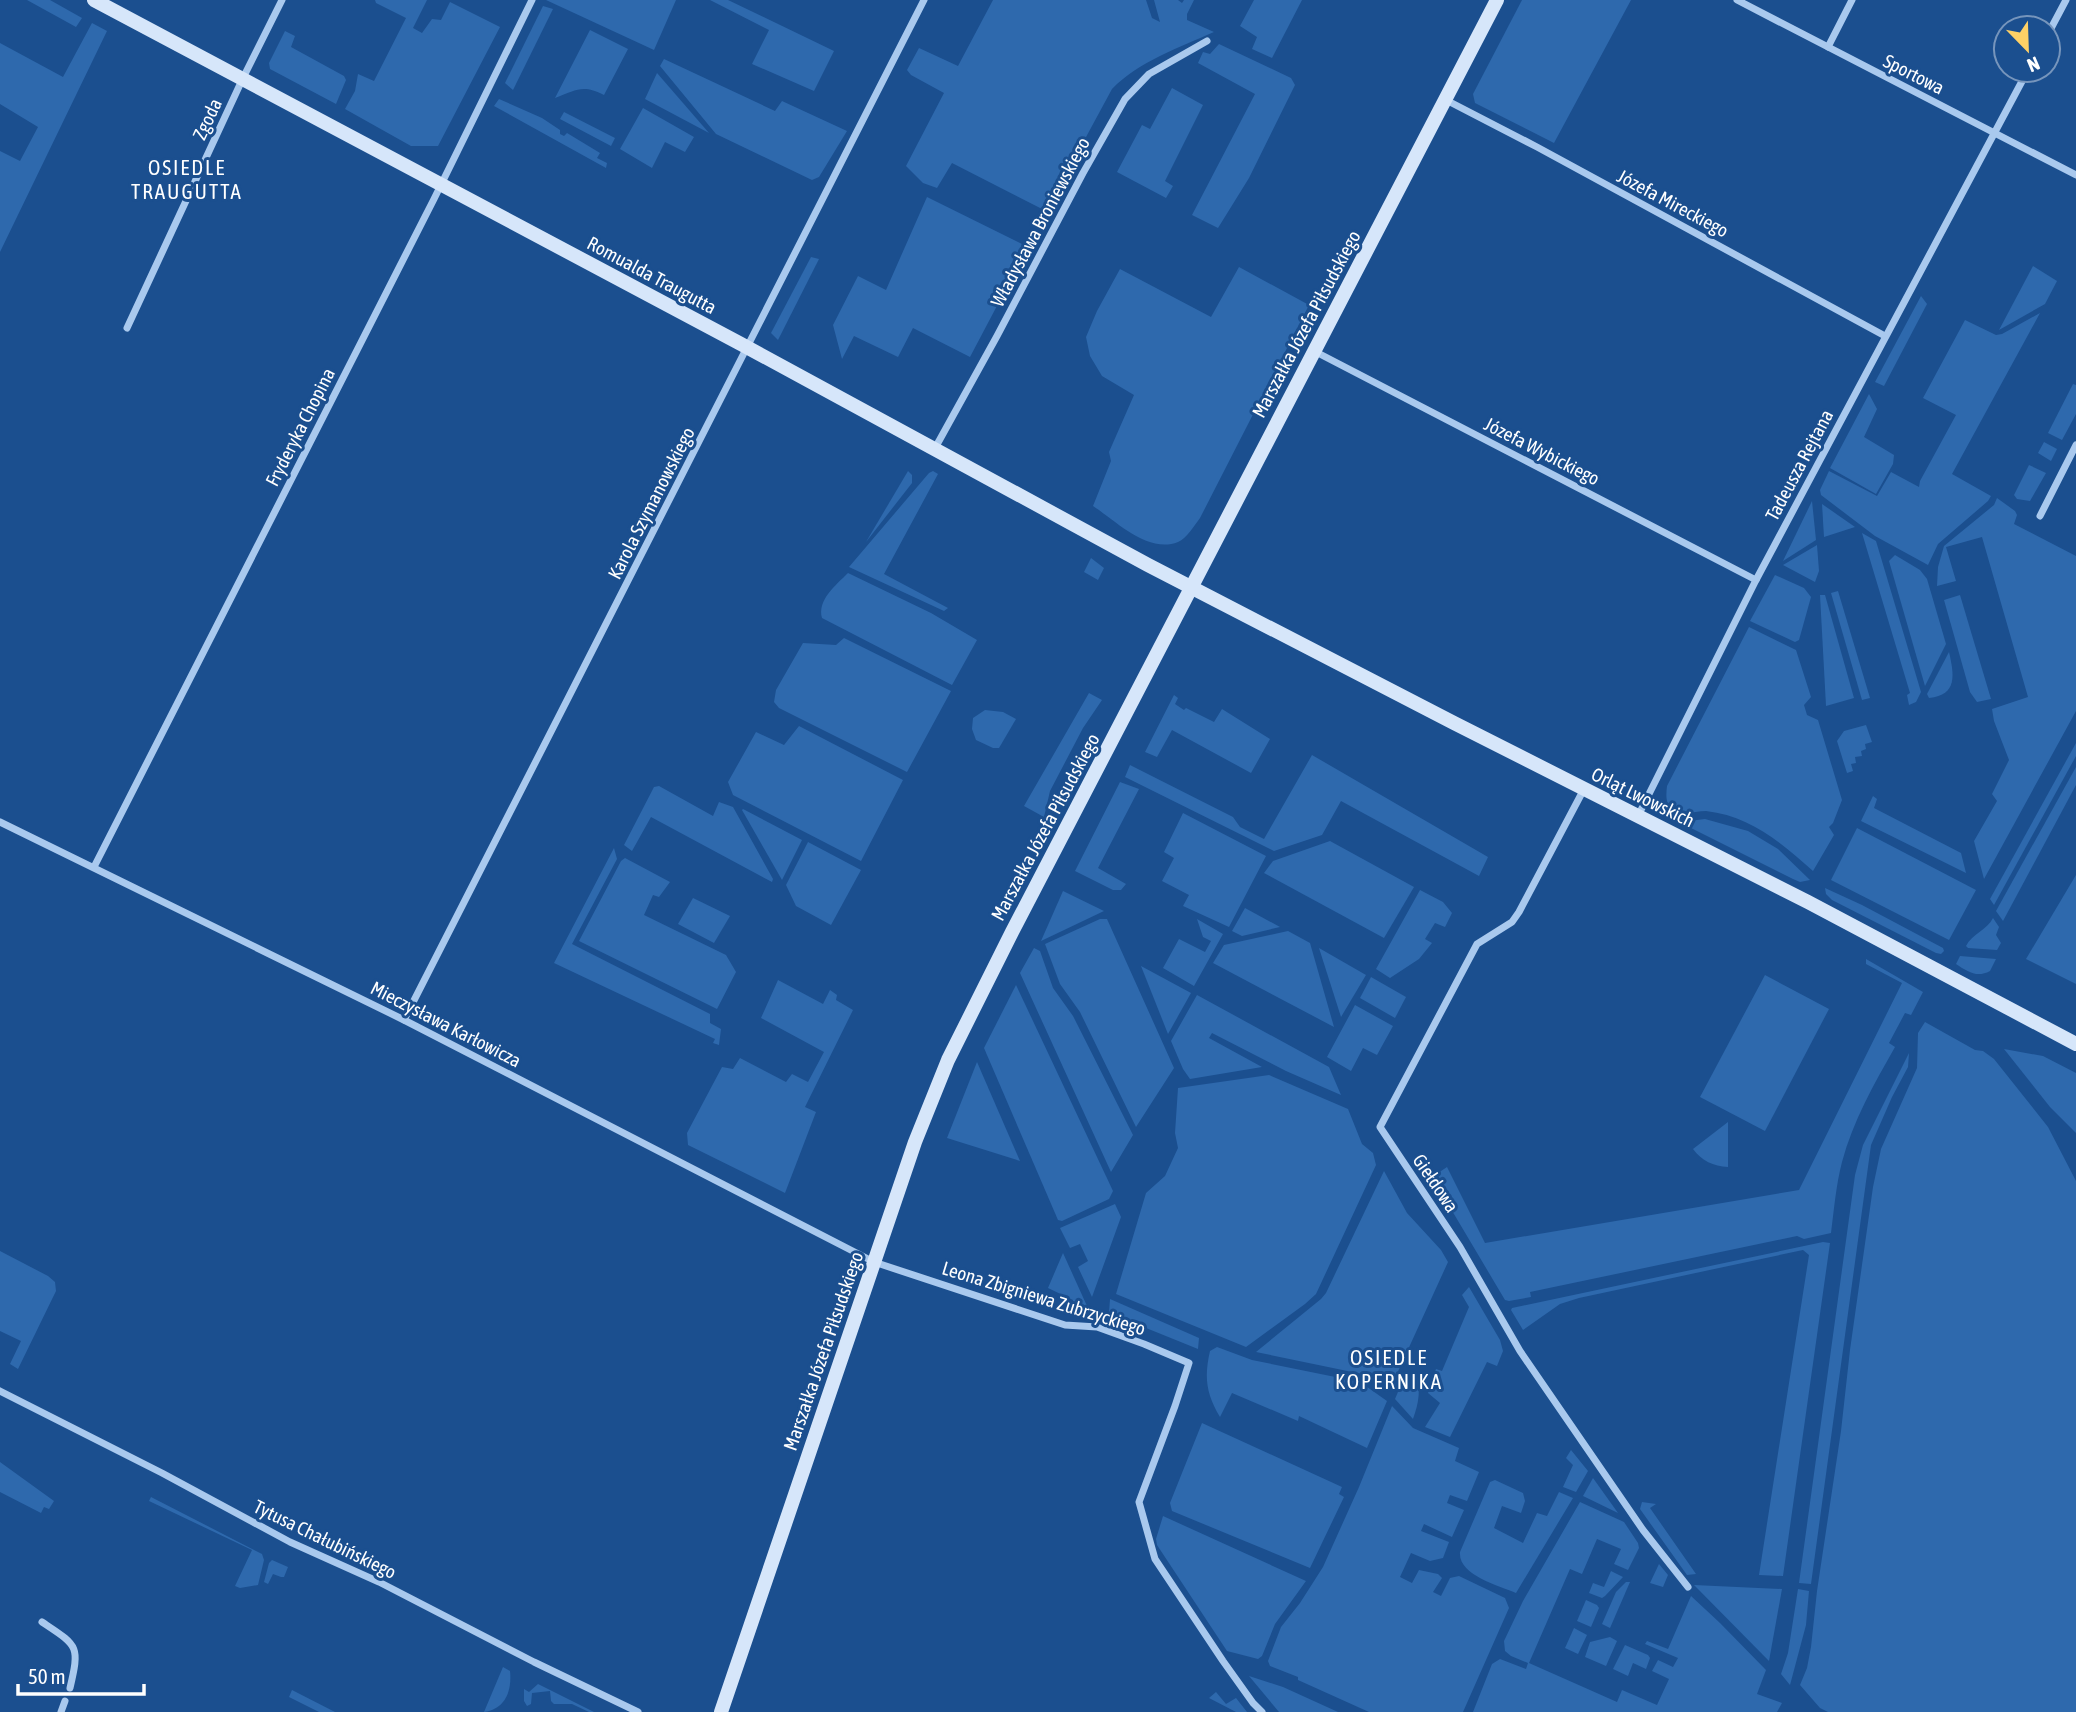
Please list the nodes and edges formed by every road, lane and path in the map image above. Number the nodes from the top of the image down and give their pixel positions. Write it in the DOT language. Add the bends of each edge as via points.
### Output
graph roads {
  1 [pos="94,0"];
  2 [pos="282,0"];
  3 [pos="532,0"];
  4 [pos="924,0"];
  5 [pos="1497,0"];
  6 [pos="1737,0"];
  7 [pos="1852,0"];
  8 [pos="1208,41"];
  9 [pos="1828,47"];
  10 [pos="243,78"];
  11 [pos="2020,84"];
  12 [pos="1446,100"];
  13 [pos="1994,133"];
  14 [pos="2076,175"];
  15 [pos="440,185"];
  16 [pos="127,328"];
  17 [pos="1885,336"];
  18 [pos="748,348"];
  19 [pos="1314,351"];
  20 [pos="2076,445"];
  21 [pos="934,450"];
  22 [pos="2039,516"];
  23 [pos="1756,580"];
  24 [pos="1192,588"];
  25 [pos="1584,789"];
  26 [pos="1638,816"];
  27 [pos="0,822"];
  28 [pos="94,867"];
  29 [pos="404,1020"];
  30 [pos="2076,1044"];
  31 [pos="874,1262"];
  32 [pos="0,1391"];
  33 [pos="1688,1587"];
  34 [pos="43,1622"];
  35 [pos="70,1688"];
  36 [pos="65,1701"];
  37 [pos="61,1712"];
  38 [pos="638,1712"];
  39 [pos="721,1712"];
  40 [pos="1262,1712"];
  1 -- 10 [label="main road, Romualda Traugutta"];
  2 -- 10 [label="street, Zgoda"];
  3 -- 15 [label="street, Fryderyka Chopina"];
  4 -- 18 [label="street, Karola Szymanowskiego"];
  5 -- 12 [label="main road, Marszałka Józefa Piłsudskiego"];
  6 -- 9 [label="street, Sportowa"];
  7 -- 9 [label="street"];
  8 -- 21 [label="street, Władysława Broniewskiego" via="1149,74 1125,99"];
  9 -- 13 [label="street, Sportowa"];
  10 -- 15 [label="main road, Romualda Traugutta"];
  10 -- 16 [label="street, Zgoda"];
  11 -- 13 [label="street, Tadeusza Rejtana"];
  12 -- 17 [label="street, Józefa Mireckiego"];
  12 -- 19 [label="main road, Marszałka Józefa Piłsudskiego"];
  13 -- 14 [label="street, Sportowa"];
  13 -- 17 [label="street, Tadeusza Rejtana"];
  15 -- 18 [label="main road, Romualda Traugutta"];
  15 -- 28 [label="street, Fryderyka Chopina"];
  17 -- 23 [label="street, Tadeusza Rejtana"];
  18 -- 21 [label="main road, Romualda Traugutta"];
  18 -- 29 [label="street, Karola Szymanowskiego"];
  19 -- 23 [label="street, Józefa Wybickiego"];
  19 -- 24 [label="main road, Marszałka Józefa Piłsudskiego"];
  20 -- 22 [label="street"];
  21 -- 24 [label="main road, Romualda Traugutta"];
  23 -- 26 [label="street, Tadeusza Rejtana"];
  24 -- 25 [label="main road, Orląt Lwowskich"];
  24 -- 31 [label="main road, Marszałka Józefa Piłsudskiego" via="957,1041 921,1125"];
  25 -- 26 [label="main road, Orląt Lwowskich"];
  25 -- 33 [label="street, Giełdowa" via="1519,912 1512,922 1477,944 1380,1127 1460,1247 1520,1351 1643,1530"];
  26 -- 30 [label="main road, Orląt Lwowskich"];
  27 -- 28 [label="street, Mieczysława Karłowicza"];
  28 -- 29 [label="street, Mieczysława Karłowicza"];
  29 -- 31 [label="street, Mieczysława Karłowicza"];
  31 -- 39 [label="main road, Marszałka Józefa Piłsudskiego"];
  31 -- 40 [label="street, Leona Zbigniewa Zubrzyckiego" via="1065,1325 1097,1328 1189,1363 1139,1502 1155,1559"];
  32 -- 38 [label="street, Tytusa Chałubińskiego" via="289,1542"];
  34 -- 35 [label="street" via="71,1640 76,1650"];
  36 -- 37 [label="street"];
}
